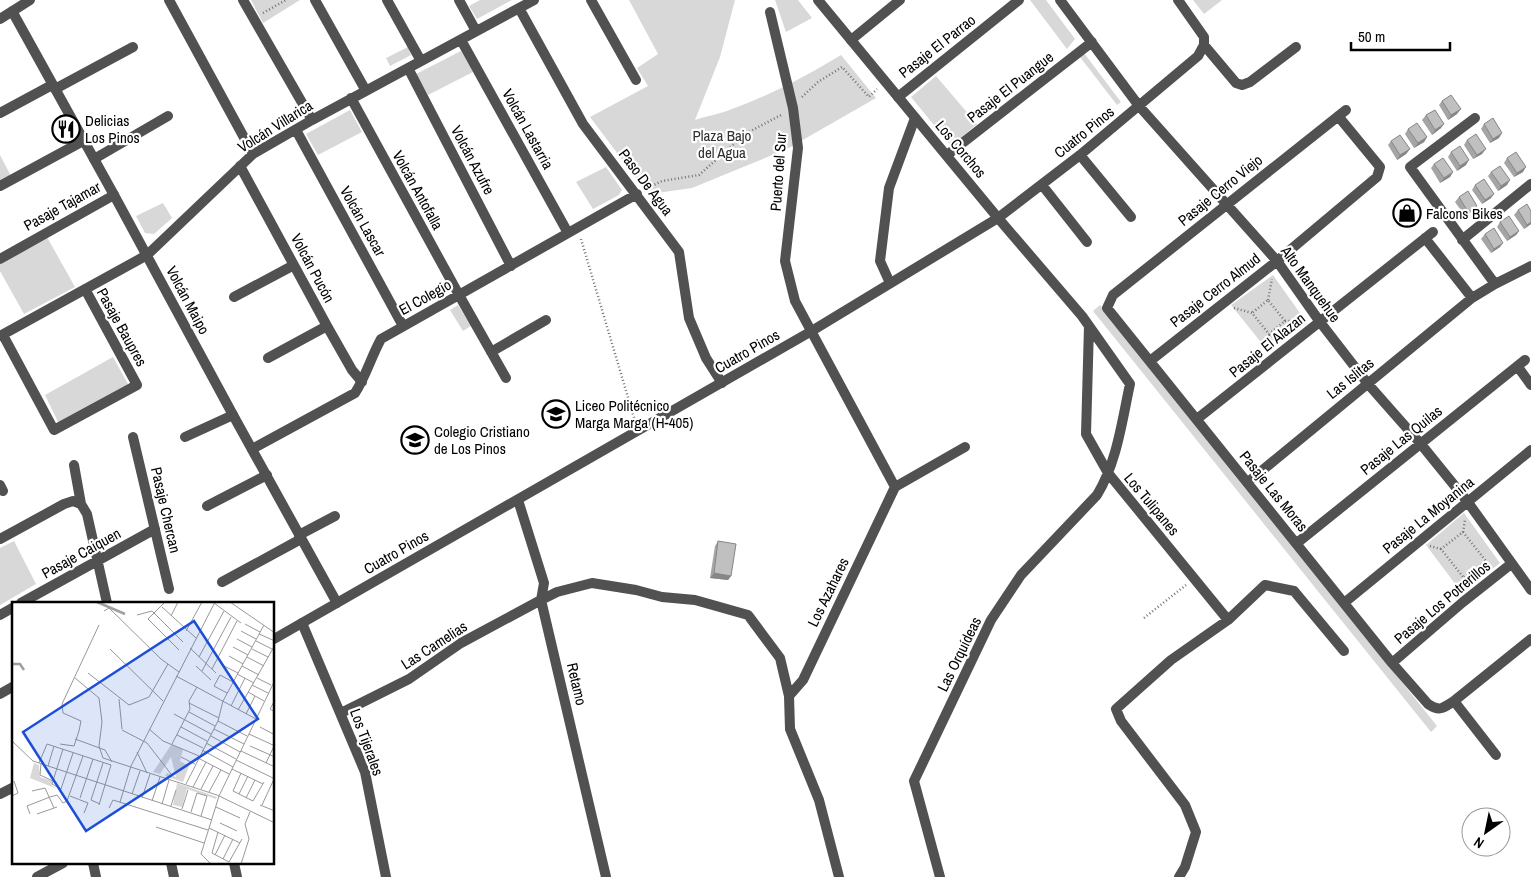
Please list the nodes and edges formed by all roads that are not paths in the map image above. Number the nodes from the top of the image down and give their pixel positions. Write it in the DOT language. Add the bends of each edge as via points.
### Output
graph roads {
  1 [pos="30,0"];
  2 [pos="169,0"];
  3 [pos="243,0"];
  4 [pos="315,0"];
  5 [pos="387,0"];
  6 [pos="460,0"];
  7 [pos="533,0"];
  8 [pos="591,0"];
  9 [pos="818,0"];
  10 [pos="900,0"];
  11 [pos="1019,0"];
  12 [pos="1060,0"];
  13 [pos="1178,0"];
  14 [pos="519,8"];
  15 [pos="12,11"];
  16 [pos="770,12"];
  17 [pos="0,18"];
  18 [pos="476,31"];
  19 [pos="461,40"];
  20 [pos="851,40"];
  21 [pos="1092,42"];
  22 [pos="1204,44"];
  23 [pos="132,47"];
  24 [pos="1296,47"];
  25 [pos="421,60"];
  26 [pos="408,68"];
  27 [pos="636,80"];
  28 [pos="54,87"];
  29 [pos="366,91"];
  30 [pos="898,96"];
  31 [pos="351,98"];
  32 [pos="1139,106"];
  33 [pos="0,113"];
  34 [pos="1342,113"];
  35 [pos="168,116"];
  36 [pos="915,118"];
  37 [pos="1475,118"];
  38 [pos="312,120"];
  39 [pos="296,130"];
  40 [pos="83,141"];
  41 [pos="253,154"];
  42 [pos="1080,154"];
  43 [pos="947,155"];
  44 [pos="94,159"];
  45 [pos="240,166"];
  46 [pos="1530,184"];
  47 [pos="1042,185"];
  48 [pos="0,186"];
  49 [pos="637,194"];
  50 [pos="114,195"];
  51 [pos="1227,203"];
  52 [pos="1131,217"];
  53 [pos="998,218"];
  54 [pos="568,233"];
  55 [pos="1462,240"];
  56 [pos="1087,242"];
  57 [pos="147,255"];
  58 [pos="0,259"];
  59 [pos="1277,261"];
  60 [pos="294,265"];
  61 [pos="511,266"];
  62 [pos="1531,266"];
  63 [pos="890,283"];
  64 [pos="1494,284"];
  65 [pos="85,289"];
  66 [pos="459,295"];
  67 [pos="1113,295"];
  68 [pos="234,297"];
  69 [pos="1472,298"];
  70 [pos="1082,316"];
  71 [pos="546,320"];
  72 [pos="1320,322"];
  73 [pos="327,326"];
  74 [pos="403,326"];
  75 [pos="1089,326"];
  76 [pos="810,332"];
  77 [pos="1,335"];
  78 [pos="491,352"];
  79 [pos="268,358"];
  80 [pos="1150,361"];
  81 [pos="506,378"];
  82 [pos="362,382"];
  83 [pos="722,383"];
  84 [pos="1368,384"];
  85 [pos="1531,384"];
  86 [pos="233,415"];
  87 [pos="1197,420"];
  88 [pos="133,437"];
  89 [pos="185,437"];
  90 [pos="1420,443"];
  91 [pos="965,447"];
  92 [pos="252,449"];
  93 [pos="1531,450"];
  94 [pos="74,465"];
  95 [pos="1108,473"];
  96 [pos="267,475"];
  97 [pos="1248,482"];
  98 [pos="895,487"];
  99 [pos="518,500"];
  100 [pos="1467,501"];
  101 [pos="80,504"];
  102 [pos="207,506"];
  103 [pos="335,516"];
  104 [pos="155,529"];
  105 [pos="300,537"];
  106 [pos="0,538"];
  107 [pos="1297,544"];
  108 [pos="97,562"];
  109 [pos="1511,564"];
  110 [pos="222,582"];
  111 [pos="169,589"];
  112 [pos="1531,590"];
  113 [pos="542,600"];
  114 [pos="23,602"];
  115 [pos="107,602"];
  116 [pos="337,603"];
  117 [pos="1344,603"];
  118 [pos="12,608"];
  119 [pos="0,615"];
  120 [pos="1228,620"];
  121 [pos="302,623"];
  122 [pos="275,638"];
  123 [pos="1531,639"];
  124 [pos="1344,651"];
  125 [pos="1392,664"];
  126 [pos="12,687"];
  127 [pos="0,694"];
  128 [pos="788,696"];
  129 [pos="1454,701"];
  130 [pos="341,713"];
  131 [pos="1496,756"];
  132 [pos="12,788"];
  133 [pos="0,794"];
  134 [pos="61,864"];
  135 [pos="93,864"];
  136 [pos="171,864"];
  137 [pos="234,864"];
  138 [pos="37,877"];
  139 [pos="96,877"];
  140 [pos="174,877"];
  141 [pos="237,877"];
  142 [pos="386,877"];
  143 [pos="606,877"];
  144 [pos="839,877"];
  145 [pos="940,877"];
  146 [pos="1180,877"];
  1 -- 15 [label="street"];
  2 -- 41 [label="street"];
  3 -- 38 [label="street"];
  4 -- 29 [label="street"];
  5 -- 25 [label="street"];
  6 -- 18 [label="street"];
  7 -- 14 [label="street, Volcán Villarica"];
  8 -- 27 [label="street"];
  9 -- 20 [label="street, Los Corchos"];
  10 -- 20 [label="street"];
  11 -- 30 [label="street, Pasaje El Parrao"];
  12 -- 21 [label="street, Alto Manquehue"];
  13 -- 22 [label="street" via="1201,31"];
  14 -- 18 [label="street, Volcán Villarica"];
  14 -- 49 [label="street, Paso De Agua" via="583,124"];
  15 -- 17 [label="street"];
  15 -- 28 [label="street, Volcán Maipo"];
  16 -- 76 [label="street, Puerto del Sur" via="793,108 798,148 785,261 795,301"];
  18 -- 19 [label="street, Volcán Villarica"];
  19 -- 25 [label="street, Volcán Villarica"];
  19 -- 54 [label="street, Volcán Lastarria"];
  20 -- 30 [label="street, Los Corchos"];
  21 -- 32 [label="street, Alto Manquehue"];
  21 -- 43 [label="street, Pasaje El Puangue"];
  22 -- 24 [label="street" via="1236,83 1242,85"];
  22 -- 32 [label="street, Cuatro Pinos" via="1198,56"];
  23 -- 28 [label="street"];
  25 -- 26 [label="street, Volcán Villarica"];
  26 -- 29 [label="street, Volcán Villarica"];
  26 -- 61 [label="street, Volcán Azufre"];
  28 -- 33 [label="street"];
  28 -- 40 [label="street, Volcán Maipo"];
  29 -- 31 [label="street, Volcán Villarica"];
  30 -- 36 [label="street, Los Corchos"];
  31 -- 38 [label="street, Volcán Villarica"];
  31 -- 66 [label="street, Volcán Antofalla"];
  32 -- 42 [label="street, Cuatro Pinos"];
  32 -- 51 [label="street, Alto Manquehue"];
  34 -- 51 [label="street, Pasaje Cerro Viejo"];
  34 -- 59 [label="street, Pasaje Cerro Almud" via="1380,167 1377,177"];
  35 -- 44 [label="street"];
  36 -- 43 [label="street, Los Corchos"];
  36 -- 63 [label="street" via="889,188 880,261"];
  37 -- 55 [label="street" via="1410,167"];
  38 -- 39 [label="street, Volcán Villarica"];
  39 -- 41 [label="street, Volcán Villarica"];
  39 -- 74 [label="street, Volcán Lascar"];
  40 -- 44 [label="street, Volcán Maipo"];
  40 -- 48 [label="street"];
  41 -- 45 [label="street, Volcán Villarica"];
  42 -- 47 [label="street, Cuatro Pinos"];
  42 -- 52 [label="street"];
  43 -- 53 [label="street, Los Corchos"];
  44 -- 50 [label="street, Volcán Maipo"];
  45 -- 57 [label="street, Volcán Villarica"];
  45 -- 60 [label="street, Volcán Pucón"];
  46 -- 55 [label="street"];
  47 -- 53 [label="street, Cuatro Pinos"];
  47 -- 56 [label="street"];
  49 -- 54 [label="street, El Colegio"];
  49 -- 83 [label="street, Paso De Agua" via="679,252 690,318 706,358"];
  50 -- 57 [label="street, Volcán Maipo"];
  50 -- 58 [label="street, Pasaje Tajamar"];
  51 -- 59 [label="street, Alto Manquehue"];
  51 -- 67 [label="street, Pasaje Cerro Viejo"];
  53 -- 63 [label="street, Cuatro Pinos"];
  53 -- 70 [label="street, Los Corchos"];
  54 -- 61 [label="street, El Colegio"];
  55 -- 64 [label="street"];
  57 -- 65 [label="street, Volcán Villarica"];
  57 -- 86 [label="street, Volcán Maipo"];
  59 -- 72 [label="street, Alto Manquehue"];
  59 -- 80 [label="street, Pasaje Cerro Almud"];
  60 -- 68 [label="street"];
  60 -- 73 [label="street, Volcán Pucón"];
  61 -- 66 [label="street, El Colegio"];
  62 -- 64 [label="street, Las Islitas"];
  63 -- 76 [label="street, Cuatro Pinos"];
  64 -- 69 [label="street, Las Islitas"];
  65 -- 77 [label="street, Volcán Villarica"];
  65 -- 77 [label="street, Pasaje Baupres" via="137,385 54,430"];
  66 -- 74 [label="street, El Colegio"];
  66 -- 78 [label="street, Volcán Antofalla"];
  67 -- 80 [label="street, Pasaje Las Moras" via="1107,308"];
  69 -- 72 [label="street, Pasaje El Alazan" via="1429,235"];
  69 -- 84 [label="street, Las Islitas"];
  70 -- 75 [label="street, Los Tulipanes"];
  71 -- 78 [label="street"];
  72 -- 84 [label="street, Alto Manquehue"];
  72 -- 87 [label="street, Pasaje El Alazan"];
  73 -- 79 [label="street"];
  73 -- 82 [label="street, Volcán Pucón"];
  74 -- 82 [label="street, El Colegio" via="381,340"];
  75 -- 95 [label="street" via="1086,434"];
  75 -- 95 [label="street, Los Tulipanes" via="1130,384"];
  76 -- 83 [label="street, Cuatro Pinos"];
  76 -- 98 [label="street"];
  78 -- 81 [label="street, Volcán Antofalla"];
  80 -- 87 [label="street, Pasaje Las Moras"];
  82 -- 92 [label="street, El Colegio" via="355,393"];
  83 -- 99 [label="street, Cuatro Pinos"];
  84 -- 90 [label="street, Alto Manquehue"];
  84 -- 97 [label="street, Las Islitas"];
  85 -- 90 [label="street, Pasaje Las Quilas" via="1521,364"];
  86 -- 89 [label="street"];
  86 -- 92 [label="street, Volcán Maipo"];
  87 -- 97 [label="street, Pasaje Las Moras"];
  88 -- 104 [label="street, Pasaje Chercan"];
  90 -- 100 [label="street, Alto Manquehue"];
  90 -- 107 [label="street, Pasaje Las Quilas"];
  91 -- 98 [label="street"];
  92 -- 96 [label="street, Volcán Maipo"];
  93 -- 100 [label="street, Pasaje La Moyanina"];
  94 -- 101 [label="street"];
  95 -- 120 [label="street, Los Tulipanes"];
  95 -- 145 [label="street, Las Orquídeas" via="1097,494 1021,575 991,620 914,782"];
  96 -- 102 [label="street"];
  96 -- 105 [label="street, Volcán Maipo"];
  97 -- 107 [label="street, Pasaje Las Moras"];
  98 -- 128 [label="street, Los Azahares" via="803,680"];
  99 -- 113 [label="street, Retamo" via="544,583"];
  99 -- 116 [label="street, Cuatro Pinos"];
  100 -- 109 [label="street, Alto Manquehue"];
  100 -- 117 [label="street, Pasaje La Moyanina"];
  101 -- 106 [label="street" via="73,501 64,504"];
  101 -- 108 [label="street" via="87,514"];
  103 -- 105 [label="street"];
  104 -- 108 [label="street, Pasaje Caiquen"];
  104 -- 111 [label="street, Pasaje Chercan"];
  105 -- 110 [label="street"];
  105 -- 116 [label="street, Volcán Maipo"];
  107 -- 117 [label="street, Pasaje Las Moras"];
  108 -- 114 [label="street, Pasaje Caiquen"];
  108 -- 115 [label="street"];
  109 -- 112 [label="street, Alto Manquehue"];
  109 -- 125 [label="street, Pasaje Los Potrerillos"];
  113 -- 128 [label="street, Las Camelias" via="557,592 592,583 695,600 748,615 780,658"];
  113 -- 130 [label="street, Las Camelias" via="462,643 409,679"];
  113 -- 143 [label="street, Retamo"];
  116 -- 121 [label="street, Cuatro Pinos"];
  117 -- 125 [label="street, Pasaje Las Moras"];
  118 -- 119 [label="street"];
  120 -- 124 [label="street" via="1265,585 1294,591"];
  120 -- 146 [label="street" via="1171,660 1116,709 1121,721 1185,805 1196,832"];
  121 -- 122 [label="street, Cuatro Pinos"];
  121 -- 130 [label="street, Los Tijerales"];
  123 -- 129 [label="street"];
  125 -- 129 [label="street, Pasaje Las Moras" via="1435,709 1442,709"];
  126 -- 127 [label="street"];
  128 -- 144 [label="street" via="790,729 819,800"];
  129 -- 131 [label="street"];
  130 -- 142 [label="street, Los Tijerales" via="364,772"];
  132 -- 133 [label="street"];
  134 -- 138 [label="street"];
  135 -- 139 [label="street"];
  136 -- 140 [label="street"];
  137 -- 141 [label="street"];
}
